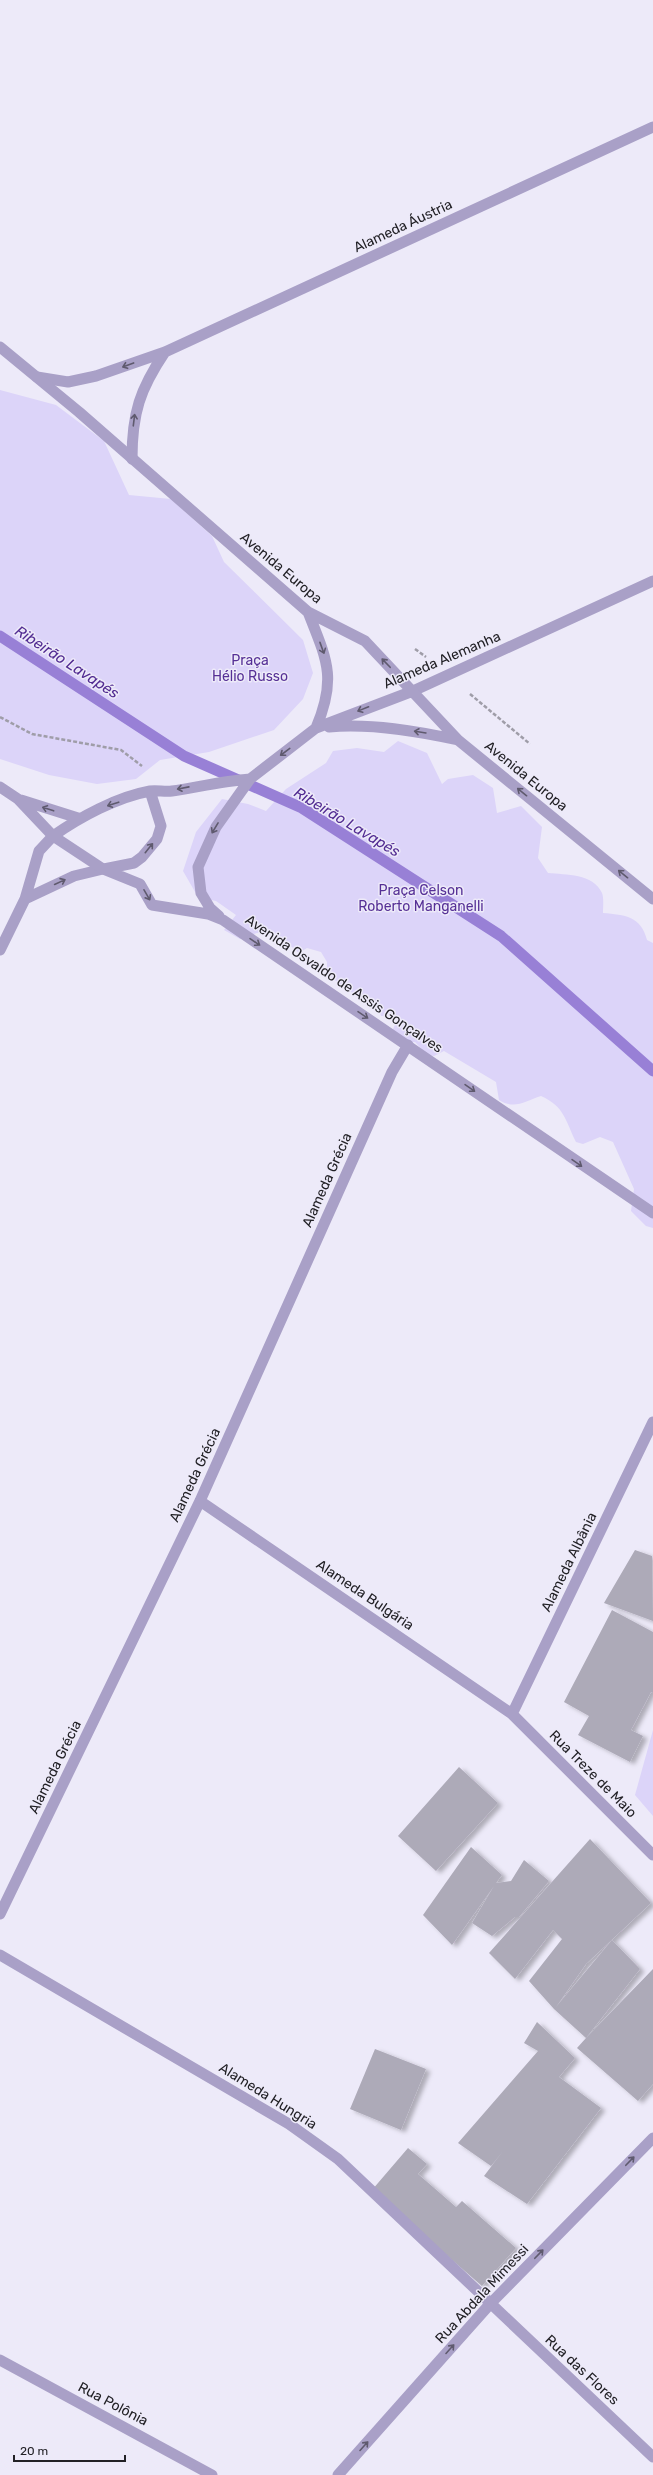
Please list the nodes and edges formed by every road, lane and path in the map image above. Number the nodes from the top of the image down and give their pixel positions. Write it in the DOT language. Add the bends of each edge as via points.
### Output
graph roads {
  1 [pos="653,126"];
  2 [pos="0,347"];
  3 [pos="165,352"];
  4 [pos="37,377"];
  5 [pos="132,459"];
  6 [pos="653,581"];
  7 [pos="308,612"];
  8 [pos="415,649"];
  9 [pos="449,676"];
  10 [pos="413,691"];
  11 [pos="0,717"];
  12 [pos="316,728"];
  13 [pos="458,740"];
  14 [pos="530,744"];
  15 [pos="144,768"];
  16 [pos="250,778"];
  17 [pos="0,786"];
  18 [pos="150,791"];
  19 [pos="18,799"];
  20 [pos="78,818"];
  21 [pos="53,836"];
  22 [pos="103,869"];
  23 [pos="25,898"];
  24 [pos="653,899"];
  25 [pos="223,920"];
  26 [pos="0,950"];
  27 [pos="408,1045"];
  28 [pos="653,1213"];
  29 [pos="653,1422"];
  30 [pos="200,1500"];
  31 [pos="512,1714"];
  32 [pos="653,1855"];
  33 [pos="0,1914"];
  34 [pos="0,1955"];
  35 [pos="653,2138"];
  36 [pos="490,2304"];
  37 [pos="0,2360"];
  38 [pos="653,2457"];
  39 [pos="212,2475"];
  40 [pos="338,2475"];
  1 -- 3 [label="street, Alameda Áustria"];
  2 -- 4 [label="street, Avenida Europa"];
  3 -- 4 [label="street, Alameda Áustria, one-way" via="102,374 68,382"];
  5 -- 3 [label="street, one-way" via="136,409 148,377"];
  4 -- 5 [label="street, Avenida Europa"];
  5 -- 7 [label="street, Avenida Europa"];
  6 -- 9 [label="street, Alameda Alemanha"];
  10 -- 7 [label="street, Avenida Europa, one-way" via="365,641"];
  7 -- 12 [label="street, one-way" via="324,652 329,678 328,694"];
  8 -- 9 [label="path"];
  9 -- 10 [label="street, Alameda Alemanha"];
  9 -- 14 [label="path"];
  10 -- 12 [label="street, Alameda Alemanha, one-way"];
  10 -- 13 [label="street, Avenida Europa"];
  11 -- 15 [label="path" via="32,734 121,750"];
  13 -- 12 [label="street, one-way" via="417,731 343,726"];
  12 -- 16 [label="street, Alameda Alemanha, one-way"];
  24 -- 13 [label="street, Avenida Europa, one-way"];
  16 -- 18 [label="street, one-way" via="171,791"];
  16 -- 25 [label="street, Alameda Alemanha, one-way" via="216,827 198,867 201,893 210,908"];
  17 -- 19 [label="street, Avenida Osvaldo de Assis Gonçalves"];
  18 -- 20 [label="street, one-way"];
  22 -- 18 [label="street, one-way" via="134,863 157,839 161,826"];
  20 -- 19 [label="street, Avenida Osvaldo de Assis Gonçalves, one-way"];
  19 -- 21 [label="street, Avenida Osvaldo de Assis Gonçalves"];
  20 -- 21 [label="street"];
  21 -- 22 [label="street, Avenida Osvaldo de Assis Gonçalves"];
  21 -- 23 [label="street" via="39,851"];
  23 -- 22 [label="street, one-way" via="74,876"];
  22 -- 25 [label="street, Avenida Osvaldo de Assis Gonçalves, one-way" via="140,884 152,905 208,914"];
  23 -- 26 [label="street"];
  25 -- 27 [label="street, Avenida Osvaldo de Assis Gonçalves, one-way"];
  27 -- 28 [label="street, Avenida Osvaldo de Assis Gonçalves, one-way"];
  27 -- 30 [label="street, Alameda Grécia" via="392,1072"];
  29 -- 31 [label="street, Alameda Albânia"];
  30 -- 31 [label="street, Alameda Bulgária"];
  30 -- 33 [label="street, Alameda Grécia"];
  31 -- 32 [label="street, Rua Treze de Maio"];
  34 -- 36 [label="street, Alameda Hungria" via="289,2124 338,2159"];
  36 -- 35 [label="street, Rua Abdala Mimessi, one-way"];
  36 -- 38 [label="street, Rua das Flores"];
  40 -- 36 [label="street, Rua Abdala Mimessi, one-way"];
  37 -- 39 [label="street, Rua Polônia"];
}
